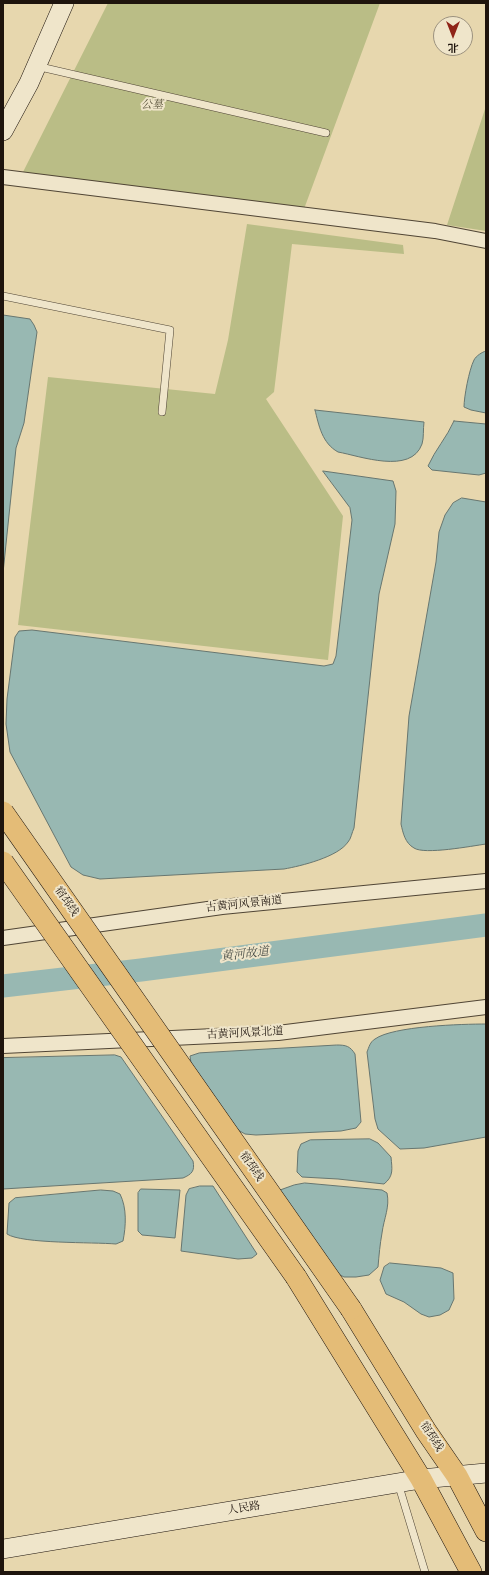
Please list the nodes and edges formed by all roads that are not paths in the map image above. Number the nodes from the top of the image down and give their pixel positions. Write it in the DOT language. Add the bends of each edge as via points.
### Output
graph roads {
  1 [pos="64,3"];
  2 [pos="36,66"];
  3 [pos="3,131"];
  4 [pos="326,134"];
  5 [pos="3,177"];
  6 [pos="486,241"];
  7 [pos="3,296"];
  8 [pos="162,412"];
  9 [pos="3,812"];
  10 [pos="3,862"];
  11 [pos="486,881"];
  12 [pos="3,938"];
  13 [pos="486,1007"];
  14 [pos="3,1046"];
  15 [pos="486,1473"];
  16 [pos="456,1476"];
  17 [pos="421,1479"];
  18 [pos="398,1483"];
  19 [pos="486,1531"];
  20 [pos="3,1549"];
  21 [pos="425,1572"];
  22 [pos="471,1572"];
  1 -- 2 [label="street"];
  2 -- 3 [label="street"];
  2 -- 4 [label="lane"];
  5 -- 6 [label="street" via="435,231"];
  7 -- 8 [label="lane" via="170,330"];
  9 -- 16 [label="main road, 宿邳线, bridge" via="351,1309"];
  10 -- 17 [label="main road, bridge" via="296,1277"];
  11 -- 12 [label="street, 古黄河风景南道" via="222,907"];
  13 -- 14 [label="street, 古黄河风景北道" via="278,1033"];
  15 -- 16 [label="street, 人民路"];
  16 -- 17 [label="street, 人民路"];
  16 -- 19 [label="main road, 宿邳线"];
  17 -- 18 [label="street, 人民路"];
  17 -- 22 [label="main road"];
  18 -- 20 [label="street, 人民路"];
  18 -- 21 [label="lane"];
}
